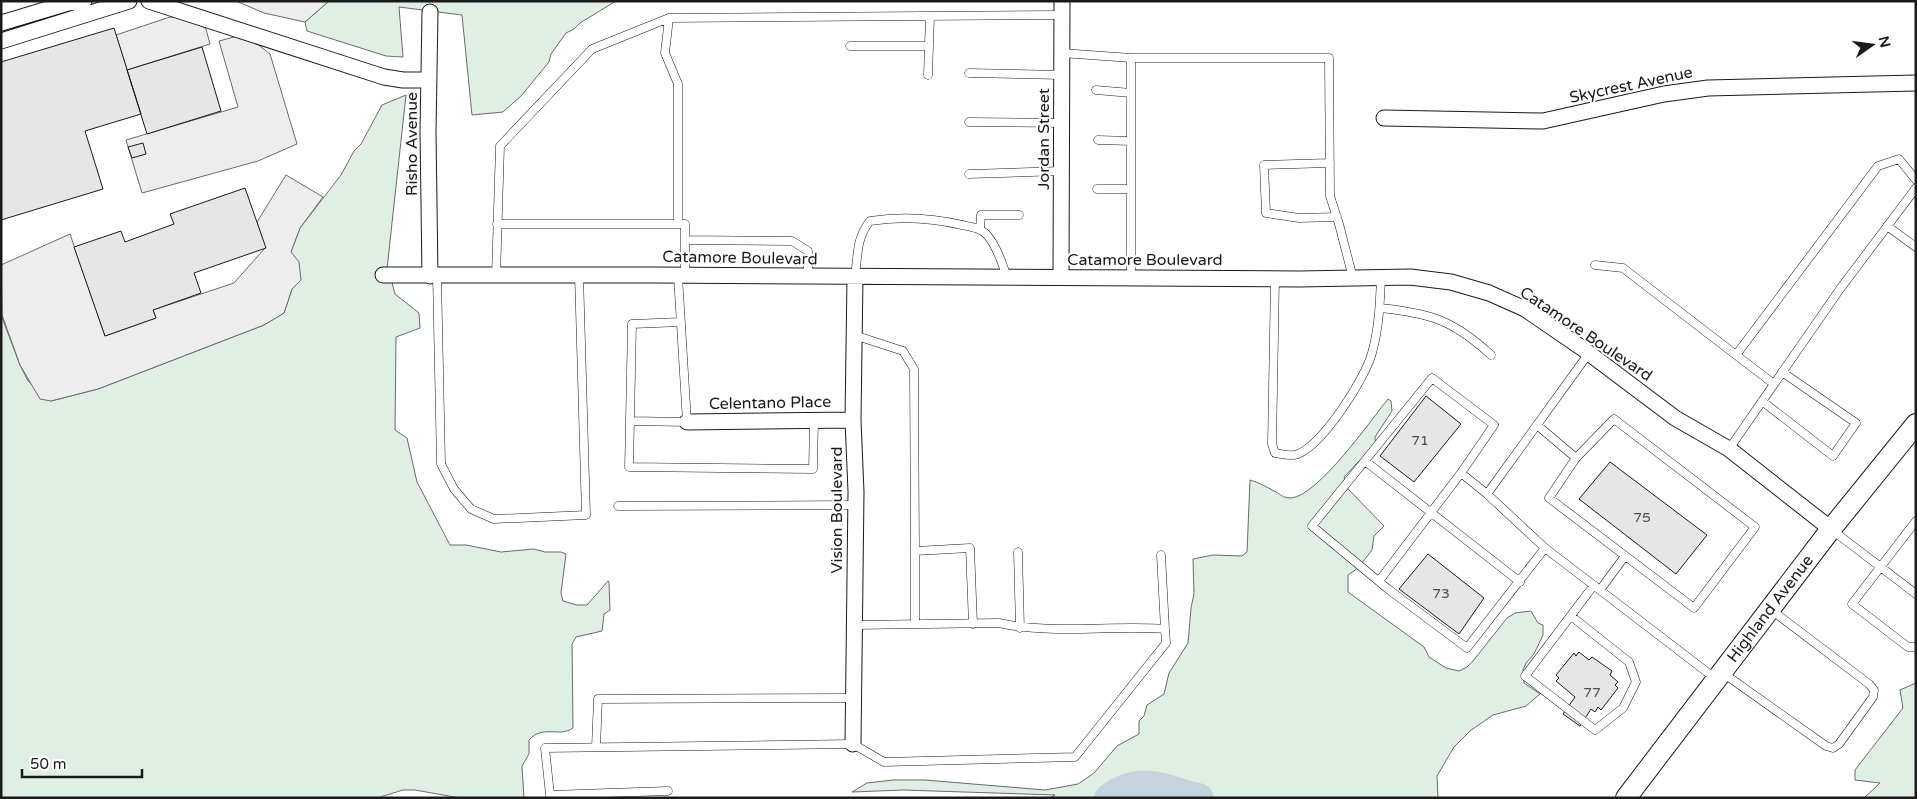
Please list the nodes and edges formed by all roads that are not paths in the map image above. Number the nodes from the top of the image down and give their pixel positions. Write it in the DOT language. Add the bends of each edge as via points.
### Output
graph roads {
  1 [pos="84,1"];
  2 [pos="129,1"];
  3 [pos="149,1"];
  4 [pos="1062,8"];
  5 [pos="430,12"];
  6 [pos="930,16"];
  7 [pos="669,18"];
  8 [pos="1,24"];
  9 [pos="1,41"];
  10 [pos="850,46"];
  11 [pos="929,46"];
  12 [pos="1062,53"];
  13 [pos="1131,58"];
  14 [pos="969,73"];
  15 [pos="928,75"];
  16 [pos="1062,75"];
  17 [pos="429,80"];
  18 [pos="1916,83"];
  19 [pos="1096,90"];
  20 [pos="1131,93"];
  21 [pos="1384,118"];
  22 [pos="969,122"];
  23 [pos="1061,123"];
  24 [pos="1098,140"];
  25 [pos="1131,141"];
  26 [pos="1330,163"];
  27 [pos="1061,172"];
  28 [pos="969,174"];
  29 [pos="1916,180"];
  30 [pos="1097,189"];
  31 [pos="1131,189"];
  32 [pos="1915,191"];
  33 [pos="1019,215"];
  34 [pos="1337,217"];
  35 [pos="497,224"];
  36 [pos="678,224"];
  37 [pos="1888,226"];
  38 [pos="980,229"];
  39 [pos="685,240"];
  40 [pos="1916,247"];
  41 [pos="1596,265"];
  42 [pos="383,275"];
  43 [pos="578,275"];
  44 [pos="433,276"];
  45 [pos="496,276"];
  46 [pos="682,276"];
  47 [pos="808,276"];
  48 [pos="855,277"];
  49 [pos="1007,277"];
  50 [pos="1060,277"];
  51 [pos="1381,277"];
  52 [pos="1131,278"];
  53 [pos="1353,278"];
  54 [pos="1275,279"];
  55 [pos="1380,308"];
  56 [pos="681,322"];
  57 [pos="854,335"];
  58 [pos="1589,354"];
  59 [pos="1491,355"];
  60 [pos="1736,355"];
  61 [pos="1782,372"];
  62 [pos="1774,384"];
  63 [pos="1762,401"];
  64 [pos="814,420"];
  65 [pos="853,420"];
  66 [pos="630,421"];
  67 [pos="688,422"];
  68 [pos="1916,424"];
  69 [pos="1537,425"];
  70 [pos="1729,449"];
  71 [pos="1576,458"];
  72 [pos="1365,461"];
  73 [pos="1461,473"];
  74 [pos="1487,494"];
  75 [pos="856,505"];
  76 [pos="618,506"];
  77 [pos="1431,513"];
  78 [pos="1916,521"];
  79 [pos="1831,529"];
  80 [pos="1545,548"];
  81 [pos="915,551"];
  82 [pos="1018,552"];
  83 [pos="1161,555"];
  84 [pos="1625,556"];
  85 [pos="1880,566"];
  86 [pos="1379,581"];
  87 [pos="1520,582"];
  88 [pos="1597,588"];
  89 [pos="1916,594"];
  90 [pos="1770,609"];
  91 [pos="1570,616"];
  92 [pos="915,624"];
  93 [pos="973,624"];
  94 [pos="854,625"];
  95 [pos="1020,628"];
  96 [pos="1165,629"];
  97 [pos="1916,647"];
  98 [pos="1719,675"];
  99 [pos="854,698"];
  100 [pos="853,744"];
  101 [pos="596,747"];
  102 [pos="668,791"];
  103 [pos="1626,798"];
  1 -- 8 [label="street"];
  2 -- 9 [label="street"];
  3 -- 17 [label="street" via="384,77"];
  4 -- 6 [label="lane"];
  4 -- 12 [label="street, Jordan Street"];
  5 -- 17 [label="street, Risho Avenue"];
  6 -- 7 [label="lane"];
  6 -- 11 [label="lane"];
  7 -- 35 [label="lane" via="592,49 500,146"];
  7 -- 36 [label="lane" via="665,53 678,84"];
  10 -- 11 [label="lane"];
  11 -- 15 [label="lane"];
  12 -- 13 [label="lane"];
  12 -- 16 [label="street, Jordan Street"];
  13 -- 20 [label="lane"];
  13 -- 26 [label="lane" via="1329,58"];
  14 -- 16 [label="lane"];
  16 -- 23 [label="street, Jordan Street"];
  17 -- 44 [label="street, Risho Avenue"];
  18 -- 21 [label="street, Skycrest Avenue" via="1708,88 1664,94 1543,121"];
  19 -- 20 [label="lane"];
  20 -- 25 [label="lane"];
  22 -- 23 [label="lane"];
  23 -- 27 [label="street, Jordan Street"];
  24 -- 25 [label="lane"];
  25 -- 31 [label="lane"];
  26 -- 34 [label="lane" via="1330,196"];
  26 -- 34 [label="lane" via="1264,165 1266,212 1299,218"];
  27 -- 28 [label="lane"];
  27 -- 50 [label="street, Jordan Street"];
  29 -- 60 [label="lane" via="1899,159 1878,166"];
  30 -- 31 [label="lane"];
  31 -- 52 [label="lane"];
  32 -- 37 [label="lane"];
  33 -- 38 [label="lane" via="981,215"];
  34 -- 53 [label="lane"];
  35 -- 36 [label="lane"];
  35 -- 45 [label="lane"];
  36 -- 39 [label="lane" via="685,224"];
  37 -- 40 [label="lane"];
  37 -- 61 [label="lane"];
  38 -- 48 [label="lane" via="936,219 870,221 857,248"];
  38 -- 49 [label="lane" via="999,256"];
  39 -- 46 [label="lane"];
  39 -- 47 [label="lane" via="792,241 808,251"];
  41 -- 60 [label="lane" via="1623,268"];
  42 -- 44 [label="street, Catamore Boulevard"];
  43 -- 44 [label="lane" via="586,515 494,519 472,509 454,489 441,464"];
  43 -- 45 [label="street, Catamore Boulevard"];
  43 -- 46 [label="street, Catamore Boulevard"];
  44 -- 45 [label="street, Catamore Boulevard"];
  46 -- 47 [label="street, Catamore Boulevard"];
  46 -- 56 [label="lane"];
  47 -- 48 [label="street, Catamore Boulevard"];
  48 -- 49 [label="street, Catamore Boulevard"];
  48 -- 57 [label="street, Vision Boulevard"];
  49 -- 50 [label="street, Catamore Boulevard"];
  50 -- 52 [label="street, Catamore Boulevard"];
  51 -- 53 [label="street, Catamore Boulevard"];
  51 -- 55 [label="lane"];
  51 -- 58 [label="street, Catamore Boulevard" via="1410,276 1451,282 1489,293 1525,309"];
  52 -- 54 [label="street, Catamore Boulevard"];
  53 -- 54 [label="street, Catamore Boulevard"];
  54 -- 55 [label="lane" via="1272,425 1275,453 1297,455 1319,440 1360,380 1372,355"];
  55 -- 59 [label="lane" via="1421,313 1443,320"];
  56 -- 66 [label="lane" via="632,324"];
  56 -- 67 [label="lane"];
  57 -- 65 [label="street, Vision Boulevard"];
  57 -- 81 [label="lane" via="903,351 914,369"];
  58 -- 69 [label="lane"];
  58 -- 70 [label="street, Catamore Boulevard" via="1675,418"];
  60 -- 62 [label="lane"];
  61 -- 62 [label="lane"];
  61 -- 63 [label="lane" via="1856,423 1833,456"];
  62 -- 63 [label="lane"];
  63 -- 70 [label="lane"];
  64 -- 65 [label="street, Celentano Place"];
  64 -- 66 [label="lane" via="814,469 629,467"];
  64 -- 67 [label="street, Celentano Place"];
  65 -- 75 [label="street, Vision Boulevard"];
  66 -- 67 [label="lane"];
  68 -- 79 [label="main road, Highland Avenue"];
  69 -- 71 [label="lane"];
  69 -- 74 [label="lane"];
  70 -- 79 [label="street, Catamore Boulevard"];
  71 -- 84 [label="lane" via="1549,498"];
  71 -- 84 [label="lane" via="1614,419 1755,527 1694,608"];
  72 -- 73 [label="lane" via="1432,378 1494,425"];
  72 -- 77 [label="lane"];
  72 -- 86 [label="lane" via="1312,526"];
  73 -- 74 [label="lane"];
  73 -- 77 [label="lane"];
  74 -- 80 [label="lane"];
  75 -- 76 [label="lane"];
  75 -- 94 [label="street, Vision Boulevard"];
  77 -- 86 [label="lane"];
  77 -- 87 [label="lane"];
  78 -- 85 [label="lane"];
  79 -- 85 [label="lane"];
  79 -- 90 [label="main road, Highland Avenue"];
  80 -- 87 [label="lane"];
  80 -- 88 [label="lane"];
  81 -- 92 [label="lane"];
  81 -- 93 [label="lane" via="970,548"];
  82 -- 95 [label="lane"];
  83 -- 96 [label="lane"];
  84 -- 88 [label="lane"];
  85 -- 89 [label="lane"];
  85 -- 97 [label="lane" via="1852,604 1908,647"];
  86 -- 87 [label="lane" via="1467,648"];
  88 -- 91 [label="lane"];
  88 -- 98 [label="lane"];
  90 -- 98 [label="main road, Highland Avenue"];
  90 -- 98 [label="lane" via="1874,690 1873,697 1839,744 1833,748 1826,746"];
  91 -- 91 [label="lane" via="1629,662 1636,682 1623,708 1595,730 1525,676"];
  92 -- 93 [label="lane"];
  92 -- 94 [label="lane"];
  93 -- 95 [label="lane" via="999,623"];
  94 -- 99 [label="street, Vision Boulevard"];
  95 -- 96 [label="lane"];
  96 -- 100 [label="lane" via="1166,643 1075,757 884,762"];
  98 -- 103 [label="main road, Highland Avenue"];
  99 -- 100 [label="street, Vision Boulevard"];
  99 -- 101 [label="lane" via="598,700"];
  100 -- 101 [label="lane"];
  101 -- 102 [label="lane" via="545,748 550,795"];
}
